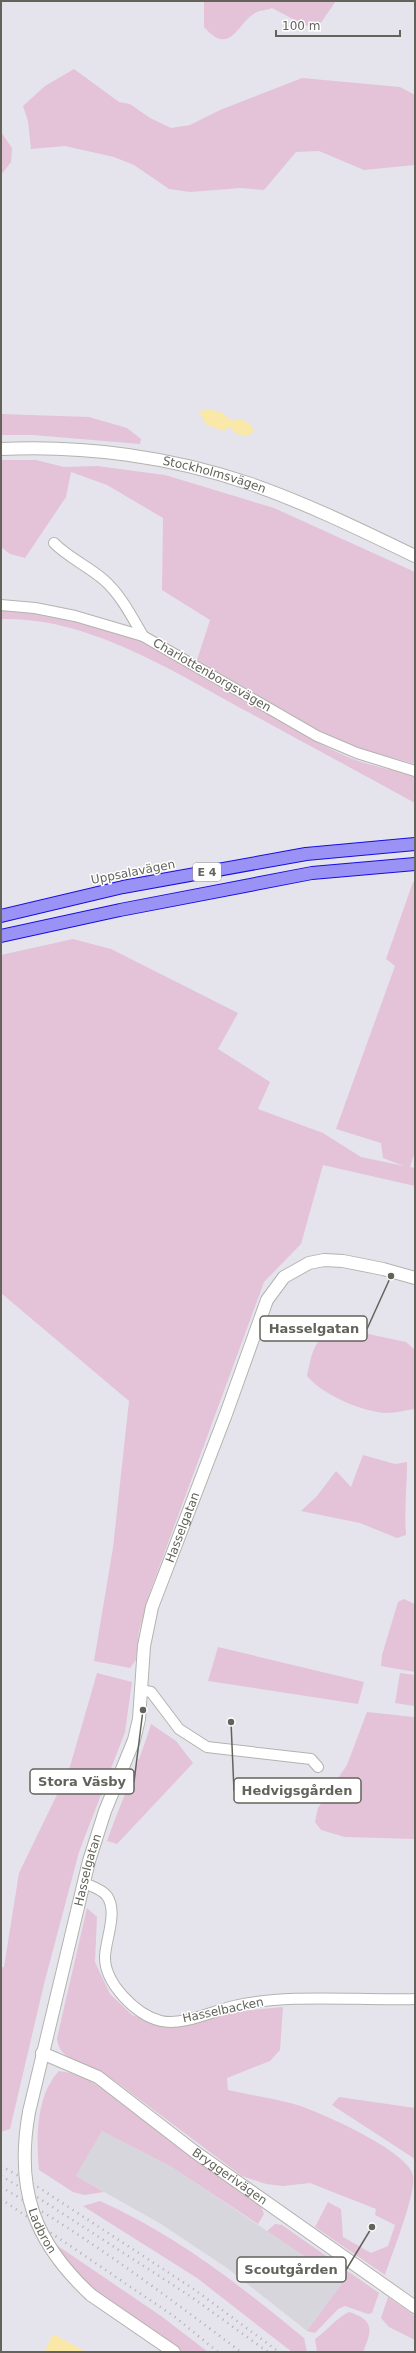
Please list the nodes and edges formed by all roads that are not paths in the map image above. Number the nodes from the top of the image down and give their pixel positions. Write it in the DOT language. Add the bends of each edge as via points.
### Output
graph roads {
  1 [pos="1,449"];
  2 [pos="54,543"];
  3 [pos="415,556"];
  4 [pos="1,605"];
  5 [pos="143,636"];
  6 [pos="415,771"];
  7 [pos="415,844"];
  8 [pos="415,864"];
  9 [pos="1,916"];
  10 [pos="1,936"];
  11 [pos="415,1278"];
  12 [pos="141,1690"];
  13 [pos="318,1767"];
  14 [pos="84,1883"];
  15 [pos="415,1999"];
  16 [pos="42,2053"];
  17 [pos="415,2307"];
  18 [pos="174,2352"];
  1 -- 3 [label="street, Stockholmsvägen" via="51,449 116,454 194,467 299,502"];
  2 -- 5 [label="street" via="65,554 104,580 129,611"];
  4 -- 5 [label="street, Charlottenborgsvägen" via="35,608 75,616"];
  5 -- 6 [label="street, Charlottenborgsvägen" via="317,736 356,753"];
  7 -- 9 [label="highway, Uppsalavägen / E 4" via="306,854 123,887"];
  8 -- 10 [label="highway, E 4" via="312,873"];
  11 -- 12 [label="street, Hasselgatan" via="343,1261 324,1260 296,1269 276,1286 267,1300 152,1607 144,1646"];
  12 -- 13 [label="street" via="151,1692 180,1729 197,1742 207,1746 311,1759"];
  12 -- 14 [label="street, Hasselgatan" via="139,1719 134,1740 105,1811"];
  14 -- 15 [label="street, Hasselbacken" via="96,1888 110,1903 105,1957 119,1993 131,2005 161,2021 181,2020 235,2006 277,1999"];
  14 -- 16 [label="street, Hasselgatan"];
  16 -- 17 [label="street, Bryggerivägen" via="98,2077 189,2148"];
  16 -- 18 [label="street, Ladbron, bridge" via="24,2143 25,2174 36,2219 58,2261 91,2295"];
}
